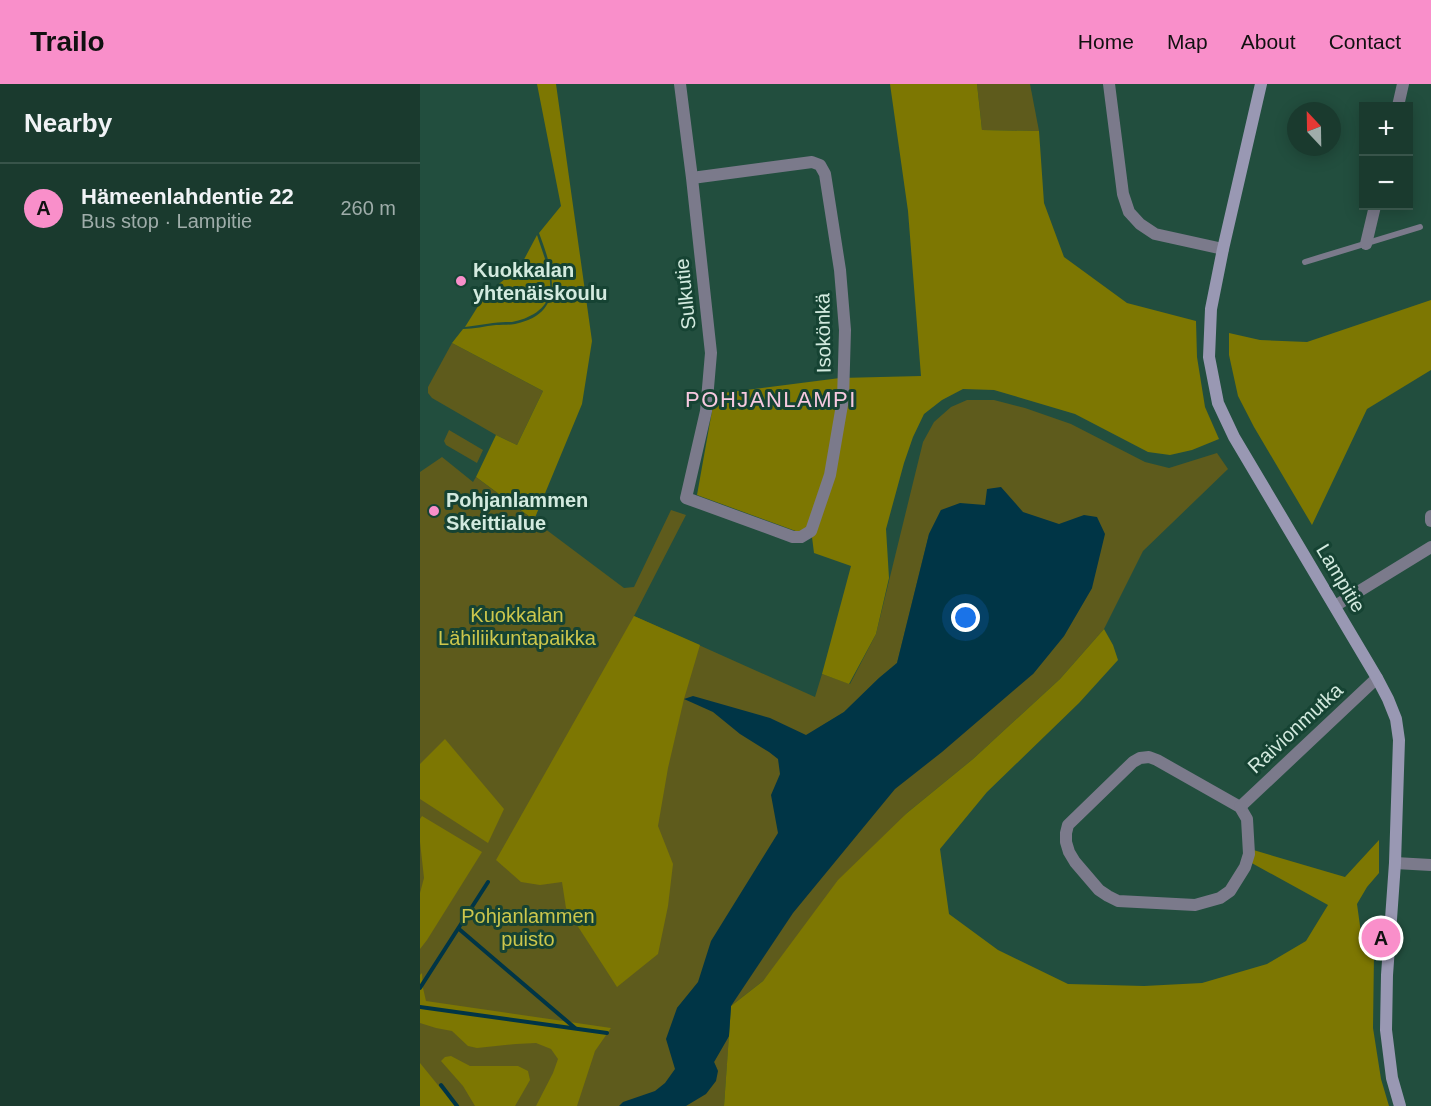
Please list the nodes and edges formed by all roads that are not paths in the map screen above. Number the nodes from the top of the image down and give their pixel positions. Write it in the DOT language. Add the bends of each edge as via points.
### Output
graph roads {
  1 [pos="680,84"];
  2 [pos="1109,84"];
  3 [pos="1261,84"];
  4 [pos="1403,84"];
  5 [pos="1399,102"];
  6 [pos="692,178"];
  7 [pos="1374,210"];
  8 [pos="1420,227"];
  9 [pos="1366,244"];
  10 [pos="1223,249"];
  11 [pos="1305,262"];
  12 [pos="686,498"];
  13 [pos="1431,547"];
  14 [pos="1335,606"];
  15 [pos="1377,678"];
  16 [pos="1240,807"];
  17 [pos="1395,863"];
  18 [pos="1431,865"];
  19 [pos="1400,1106"];
  1 -- 6 [label="street, Sulkutie"];
  2 -- 10 [label="street" via="1123,194 1129,212 1155,234"];
  3 -- 10 [label="street, Lampitie"];
  4 -- 5 [label="street"];
  6 -- 12 [label="street, Sulkutie" via="711,353 706,411"];
  6 -- 12 [label="street, Isokönkä" via="812,162 820,165 825,174 839,260 845,330 843,399 830,475 811,531 793,537"];
  7 -- 9 [label="street"];
  8 -- 9 [label="lane"];
  9 -- 11 [label="lane"];
  10 -- 14 [label="street, Lampitie" via="1211,309 1209,357 1218,403 1234,437"];
  13 -- 14 [label="street"];
  14 -- 15 [label="street, Lampitie"];
  15 -- 16 [label="street, Raivionmutka"];
  15 -- 17 [label="street, Lampitie" via="1389,699 1399,740"];
  16 -- 16 [label="street" via="1247,819 1249,854 1245,867 1230,891 1195,905 1124,901 1108,896 1075,862 1066,842 1068,825 1140,758 1157,760"];
  17 -- 18 [label="street"];
  17 -- 19 [label="street, Lampitie" via="1386,1030"];
}
